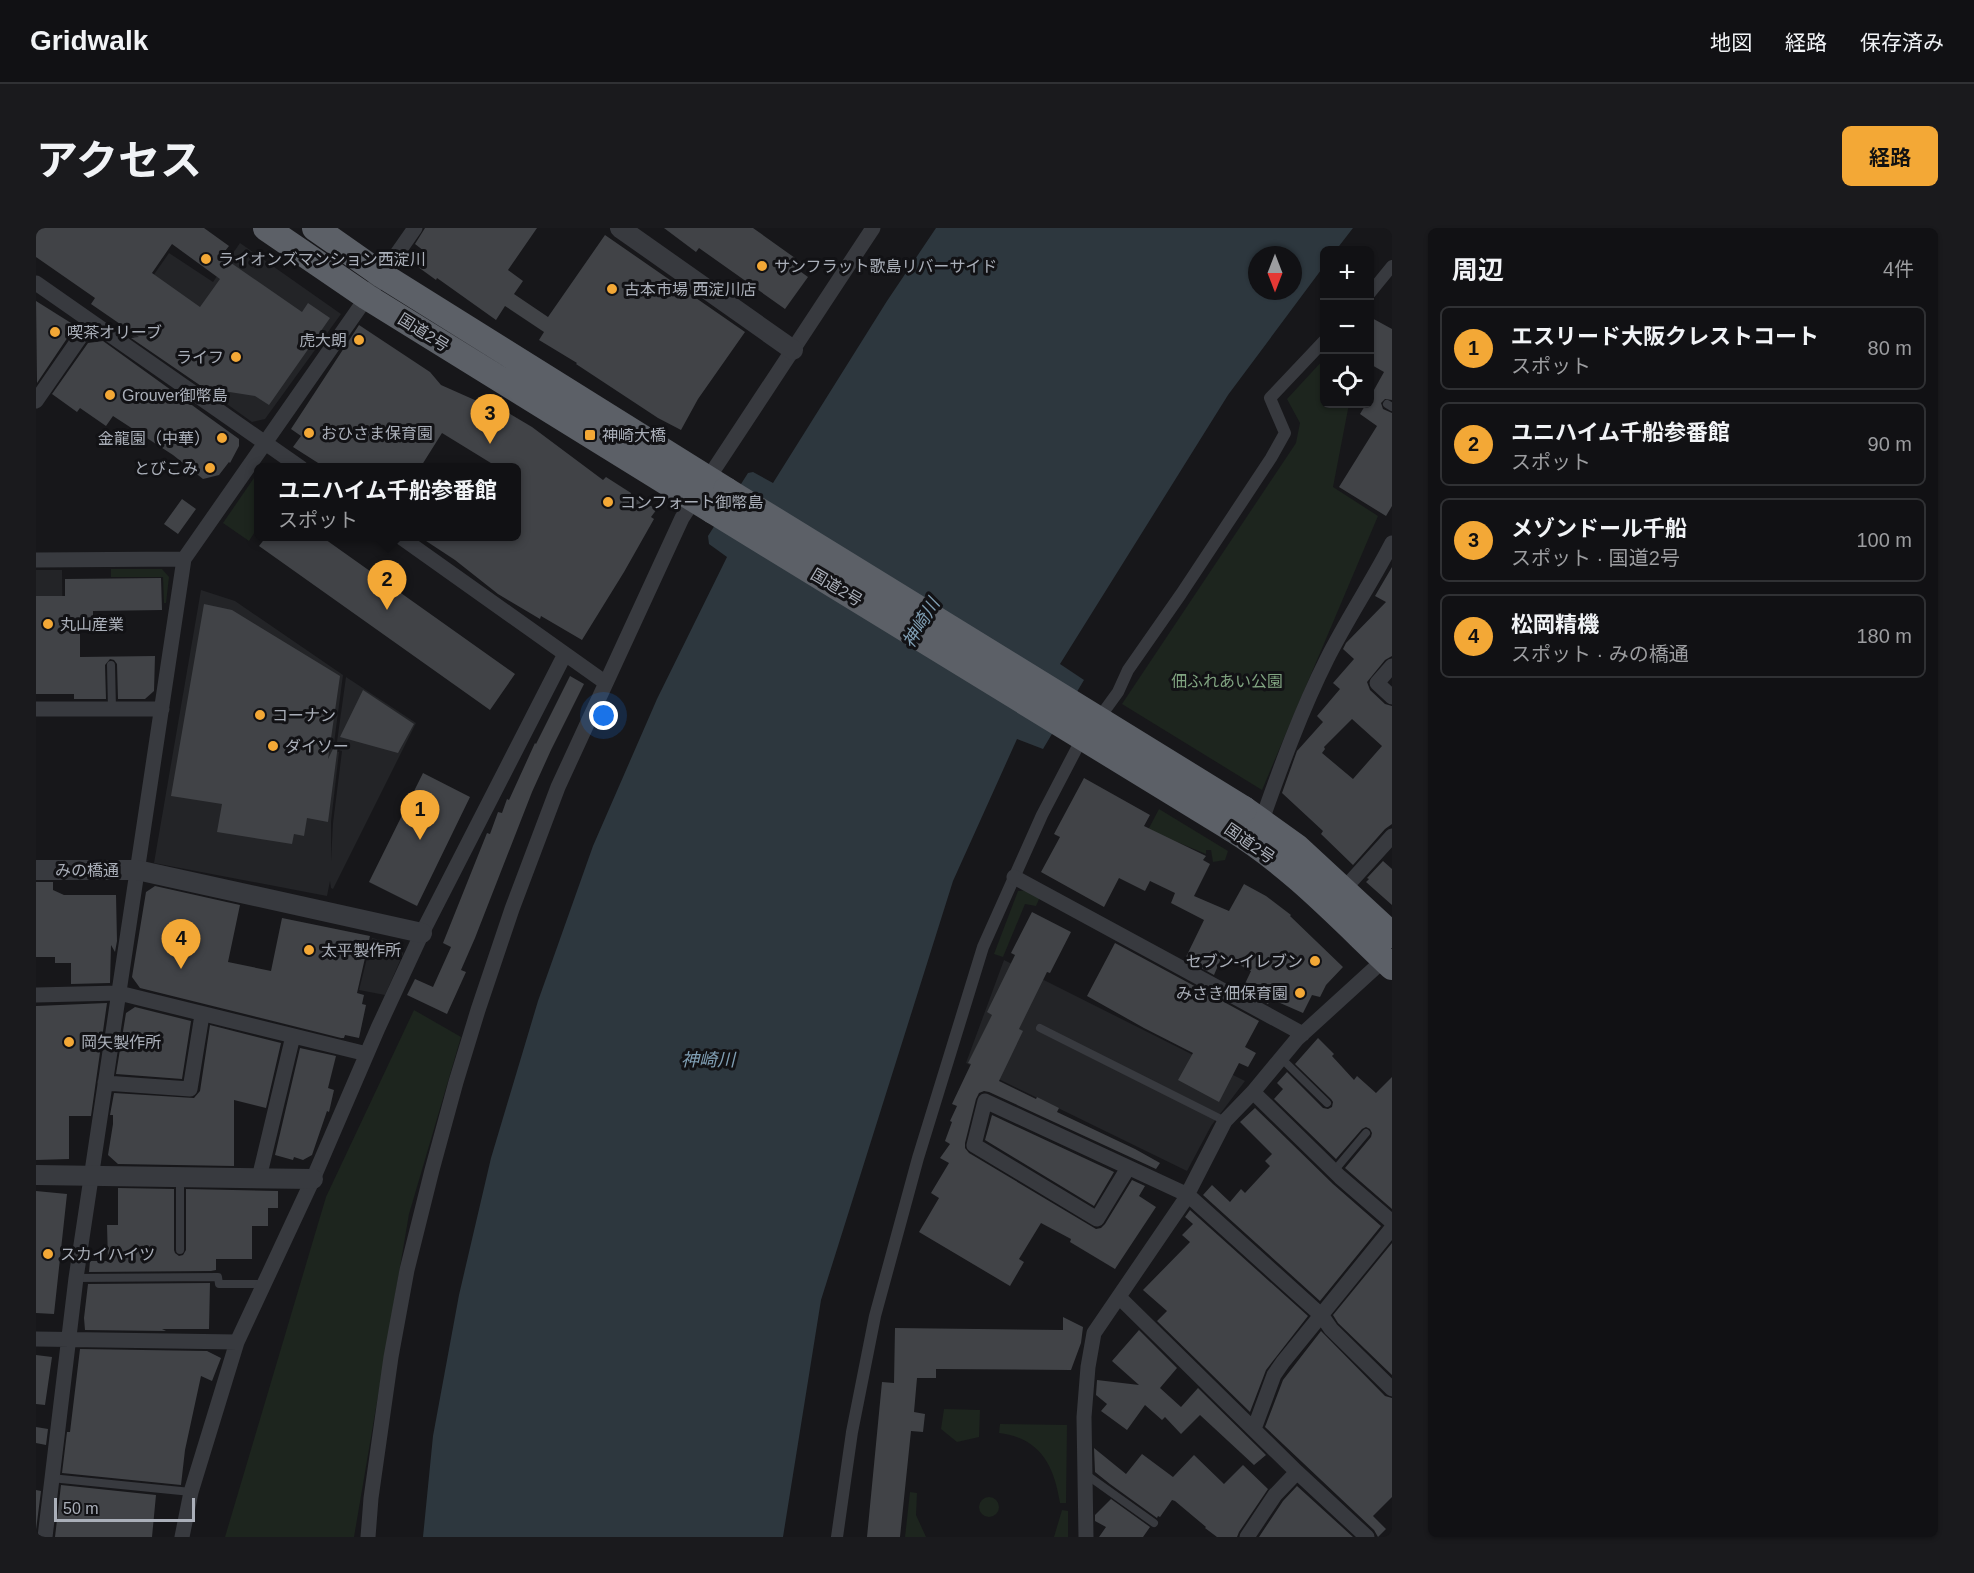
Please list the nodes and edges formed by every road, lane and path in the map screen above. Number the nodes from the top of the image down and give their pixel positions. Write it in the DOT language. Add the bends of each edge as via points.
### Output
graph roads {
  1 [pos="266,228"];
  2 [pos="315,228"];
  3 [pos="415,228"];
  4 [pos="620,228"];
  5 [pos="873,228"];
  6 [pos="1392,266"];
  7 [pos="382,275"];
  8 [pos="36,284"];
  9 [pos="1374,288"];
  10 [pos="367,297"];
  11 [pos="90,322"];
  12 [pos="1320,345"];
  13 [pos="793,350"];
  14 [pos="36,401"];
  15 [pos="265,443"];
  16 [pos="294,463"];
  17 [pos="710,495"];
  18 [pos="405,541"];
  19 [pos="1392,543"];
  20 [pos="184,559"];
  21 [pos="36,560"];
  22 [pos="565,654"];
  23 [pos="111,664"];
  24 [pos="1392,666"];
  25 [pos="606,683"];
  26 [pos="1392,697"];
  27 [pos="36,709"];
  28 [pos="112,709"];
  29 [pos="162,709"];
  30 [pos="1246,824"];
  31 [pos="1392,836"];
  32 [pos="36,870"];
  33 [pos="137,870"];
  34 [pos="1014,877"];
  35 [pos="1344,889"];
  36 [pos="422,933"];
  37 [pos="1392,936"];
  38 [pos="1389,960"];
  39 [pos="119,993"];
  40 [pos="36,995"];
  41 [pos="202,1015"];
  42 [pos="1040,1028"];
  43 [pos="1303,1034"];
  44 [pos="293,1036"];
  45 [pos="367,1054"];
  46 [pos="1281,1058"];
  47 [pos="105,1083"];
  48 [pos="1253,1092"];
  49 [pos="1327,1103"];
  50 [pos="1225,1121"];
  51 [pos="1366,1133"];
  52 [pos="1128,1168"];
  53 [pos="1334,1171"];
  54 [pos="91,1174"];
  55 [pos="36,1175"];
  56 [pos="180,1176"];
  57 [pos="259,1178"];
  58 [pos="313,1179"];
  59 [pos="1188,1195"];
  60 [pos="1392,1222"];
  61 [pos="1392,1228"];
  62 [pos="180,1250"];
  63 [pos="76,1278"];
  64 [pos="264,1284"];
  65 [pos="1119,1298"];
  66 [pos="1322,1317"];
  67 [pos="36,1339"];
  68 [pos="69,1339"];
  69 [pos="237,1342"];
  70 [pos="1392,1389"];
  71 [pos="1254,1429"];
  72 [pos="1297,1472"];
  73 [pos="1084,1473"];
  74 [pos="51,1478"];
  75 [pos="191,1492"];
  76 [pos="1154,1523"];
  77 [pos="45,1537"];
  78 [pos="182,1537"];
  79 [pos="368,1537"];
  80 [pos="837,1537"];
  81 [pos="1086,1537"];
  82 [pos="1247,1537"];
  83 [pos="1367,1537"];
  1 -- 10 [label="highway, 国道2号"];
  2 -- 7 [label="highway, 国道2号"];
  3 -- 7 [label="street"];
  4 -- 13 [label="street"];
  5 -- 13 [label="street"];
  6 -- 9 [label="street"];
  7 -- 10 [label="street"];
  7 -- 17 [label="highway, 国道2号"];
  8 -- 11 [label="street"];
  10 -- 15 [label="street"];
  10 -- 17 [label="highway, 国道2号"];
  11 -- 14 [label="street"];
  11 -- 15 [label="street"];
  12 -- 34 [label="street" via="1270,398 1285,433 1276,450 1128,670 1118,692 1078,746"];
  13 -- 17 [label="street"];
  15 -- 16 [label="street"];
  15 -- 20 [label="street"];
  17 -- 25 [label="street" via="682,518"];
  17 -- 30 [label="highway, 国道2号, bridge"];
  18 -- 22 [label="street"];
  19 -- 30 [label="street" via="1328,658 1286,750"];
  20 -- 21 [label="street"];
  20 -- 29 [label="street"];
  22 -- 25 [label="street"];
  22 -- 36 [label="street"];
  23 -- 28 [label="lane"];
  24 -- 26 [label="street" via="1377,683"];
  25 -- 79 [label="street" via="558,787 512,909 456,1082 407,1270 382,1412"];
  27 -- 28 [label="street"];
  28 -- 29 [label="street"];
  29 -- 33 [label="street"];
  30 -- 35 [label="highway, 国道2号" via="1297,848"];
  30 -- 38 [label="highway, 国道2号" via="1315,894"];
  31 -- 35 [label="street"];
  32 -- 33 [label="street, みの橋通"];
  33 -- 36 [label="street, みの橋通"];
  33 -- 39 [label="street"];
  34 -- 43 [label="street"];
  34 -- 80 [label="street" via="983,947 884,1282 852,1432"];
  35 -- 37 [label="highway, 国道2号"];
  36 -- 45 [label="street"];
  38 -- 43 [label="street"];
  39 -- 40 [label="street"];
  39 -- 41 [label="street"];
  39 -- 47 [label="street"];
  41 -- 44 [label="street"];
  41 -- 47 [label="street" via="190,1089"];
  42 -- 50 [label="lane"];
  43 -- 46 [label="street"];
  44 -- 45 [label="street"];
  44 -- 57 [label="street"];
  45 -- 58 [label="street"];
  46 -- 48 [label="street"];
  46 -- 49 [label="lane"];
  47 -- 54 [label="street"];
  48 -- 50 [label="street"];
  48 -- 53 [label="street"];
  50 -- 59 [label="street"];
  51 -- 53 [label="lane"];
  52 -- 52 [label="street" via="1118,1163 985,1101 974,1144 1097,1219"];
  52 -- 59 [label="street"];
  53 -- 60 [label="street"];
  54 -- 55 [label="street"];
  54 -- 56 [label="street"];
  54 -- 63 [label="street"];
  56 -- 57 [label="street"];
  56 -- 62 [label="lane"];
  57 -- 58 [label="street"];
  58 -- 64 [label="street"];
  59 -- 65 [label="street"];
  59 -- 66 [label="street"];
  61 -- 66 [label="street"];
  63 -- 64 [label="lane" via="218,1277 219,1284"];
  63 -- 68 [label="street"];
  64 -- 69 [label="street"];
  65 -- 71 [label="street"];
  65 -- 73 [label="street" via="1094,1333 1084,1417"];
  66 -- 70 [label="street"];
  66 -- 71 [label="street" via="1275,1375"];
  67 -- 68 [label="street"];
  68 -- 69 [label="street"];
  68 -- 74 [label="street"];
  69 -- 75 [label="street"];
  71 -- 72 [label="street"];
  72 -- 82 [label="street" via="1275,1495"];
  72 -- 83 [label="street"];
  73 -- 76 [label="lane"];
  73 -- 81 [label="street"];
  74 -- 75 [label="lane"];
  74 -- 77 [label="street"];
  75 -- 78 [label="street"];
}
